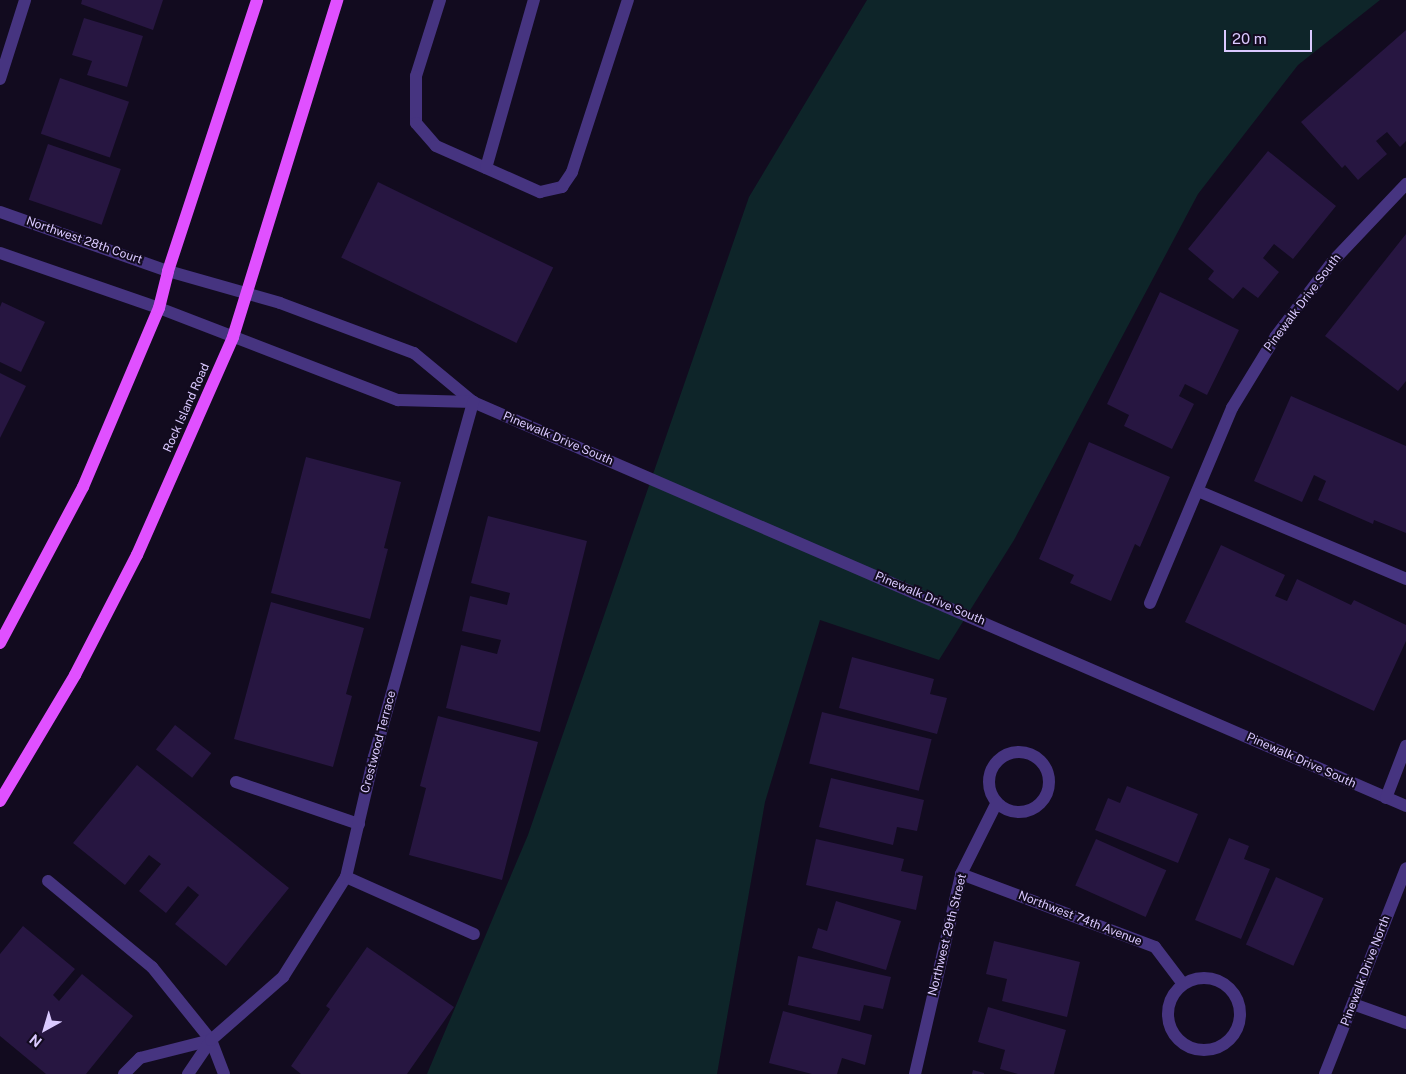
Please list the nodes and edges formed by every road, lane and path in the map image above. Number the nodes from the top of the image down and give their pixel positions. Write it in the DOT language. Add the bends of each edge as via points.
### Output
graph roads {
  1 [pos="25,0"];
  2 [pos="257,0"];
  3 [pos="337,0"];
  4 [pos="440,0"];
  5 [pos="534,0"];
  6 [pos="628,0"];
  7 [pos="0,79"];
  8 [pos="486,168"];
  9 [pos="1406,184"];
  10 [pos="0,212"];
  11 [pos="0,254"];
  12 [pos="168,271"];
  13 [pos="246,292"];
  14 [pos="159,308"];
  15 [pos="233,337"];
  16 [pos="473,402"];
  17 [pos="1198,491"];
  18 [pos="1406,579"];
  19 [pos="1150,603"];
  20 [pos="0,643"];
  21 [pos="1406,746"];
  22 [pos="236,782"];
  23 [pos="1386,798"];
  24 [pos="0,801"];
  25 [pos="997,802"];
  26 [pos="1406,806"];
  27 [pos="358,824"];
  28 [pos="1406,868"];
  29 [pos="961,874"];
  30 [pos="346,877"];
  31 [pos="48,881"];
  32 [pos="474,934"];
  33 [pos="1183,984"];
  34 [pos="1353,1004"];
  35 [pos="1406,1023"];
  36 [pos="212,1040"];
  37 [pos="124,1074"];
  38 [pos="188,1074"];
  39 [pos="224,1074"];
  40 [pos="915,1074"];
  41 [pos="1325,1074"];
  1 -- 7 [label="street"];
  2 -- 12 [label="main road"];
  3 -- 13 [label="main road, Rock Island Road"];
  4 -- 8 [label="street" via="416,76 416,123 436,146"];
  5 -- 8 [label="street"];
  6 -- 8 [label="street" via="572,172 562,187 540,192"];
  9 -- 17 [label="street, Pinewalk Drive South" via="1334,260 1276,336 1232,408"];
  10 -- 12 [label="street, Northwest 28th Court"];
  11 -- 14 [label="street"];
  12 -- 13 [label="street, Pinewalk Drive South"];
  12 -- 14 [label="main road"];
  13 -- 15 [label="main road, Rock Island Road"];
  13 -- 16 [label="street, Pinewalk Drive South" via="414,353"];
  14 -- 15 [label="street, Pinewalk Drive South"];
  14 -- 20 [label="main road" via="83,487"];
  15 -- 16 [label="street, Pinewalk Drive South" via="398,400"];
  15 -- 24 [label="main road, Rock Island Road" via="137,555 75,674"];
  16 -- 23 [label="street, Pinewalk Drive South"];
  16 -- 27 [label="street, Crestwood Terrace"];
  17 -- 18 [label="street"];
  17 -- 19 [label="street, Pinewalk Drive South"];
  21 -- 23 [label="street"];
  22 -- 27 [label="street"];
  23 -- 26 [label="street, Pinewalk Drive South"];
  25 -- 25 [label="street" via="1018,812 1040,804 1050,783 1042,762 1032,754 1020,752 999,759 989,781"];
  25 -- 29 [label="street, Northwest 29th Street"];
  27 -- 30 [label="street, Crestwood Terrace"];
  28 -- 34 [label="street, Pinewalk Drive North"];
  29 -- 33 [label="street, Northwest 74th Avenue" via="1154,947"];
  29 -- 40 [label="street, Northwest 29th Street"];
  30 -- 32 [label="street"];
  30 -- 36 [label="street, Crestwood Terrace" via="284,977"];
  31 -- 36 [label="street" via="152,967"];
  33 -- 33 [label="street" via="1173,994 1168,1007 1168,1022 1174,1035 1197,1051 1211,1051 1224,1045 1235,1035 1240,1021 1240,1007 1234,994 1211,978 1196,978"];
  34 -- 35 [label="street"];
  34 -- 41 [label="street, Pinewalk Drive North"];
  36 -- 37 [label="street, Crestwood Terrace" via="140,1058"];
  36 -- 38 [label="street, Crestwood Terrace"];
  36 -- 39 [label="street"];
}
